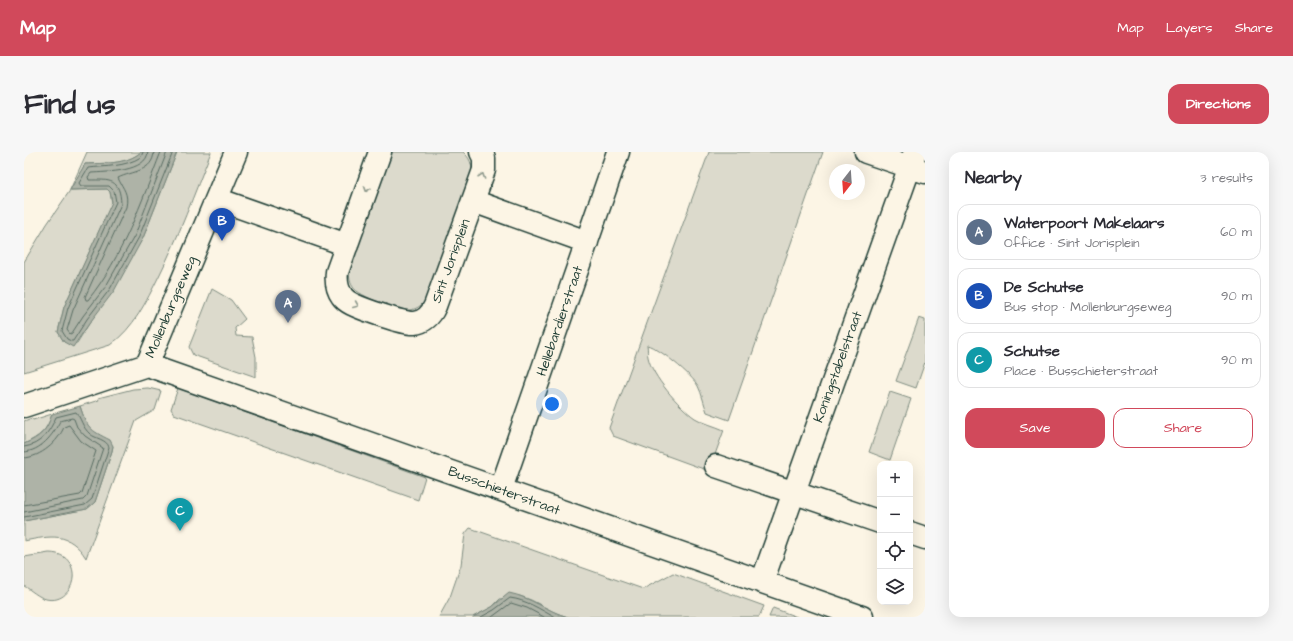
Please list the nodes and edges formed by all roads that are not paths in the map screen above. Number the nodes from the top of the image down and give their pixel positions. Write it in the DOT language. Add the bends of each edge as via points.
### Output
graph roads {
  1 [pos="236,152"];
  2 [pos="380,152"];
  3 [pos="481,152"];
  4 [pos="618,152"];
  5 [pos="866,152"];
  6 [pos="916,164"];
  7 [pos="217,199"];
  8 [pos="473,201"];
  9 [pos="587,242"];
  10 [pos="347,245"];
  11 [pos="147,365"];
  12 [pos="24,406"];
  13 [pos="716,466"];
  14 [pos="500,489"];
  15 [pos="794,492"];
  16 [pos="877,521"];
  17 [pos="912,533"];
  18 [pos="925,538"];
  19 [pos="762,582"];
  20 [pos="862,617"];
  1 -- 7 [label="street, Mollenburgseweg"];
  2 -- 10 [label="street, Sint Jorisplein, one-way"];
  8 -- 3 [label="street, Sint Jorisplein, one-way" via="484,170"];
  4 -- 9 [label="street, Hellebardierstraat"];
  5 -- 6 [label="street"];
  6 -- 15 [label="street, Koningstabelstraat"];
  7 -- 10 [label="street"];
  7 -- 11 [label="street, Mollenburgseweg"];
  8 -- 9 [label="street, Sint Jorisplein"];
  10 -- 8 [label="street, Sint Jorisplein, one-way" via="336,277 342,296 351,304 402,322 426,319 433,311"];
  9 -- 14 [label="street, Hellebardierstraat"];
  11 -- 12 [label="street, Mollenburgseweg"];
  11 -- 14 [label="street, Busschieterstraat"];
  13 -- 15 [label="street"];
  14 -- 19 [label="street, Busschieterstraat"];
  15 -- 16 [label="street"];
  15 -- 19 [label="street, Koningstabelstraat"];
  17 -- 18 [label="street"];
  19 -- 20 [label="street, Busschieterstraat"];
}
